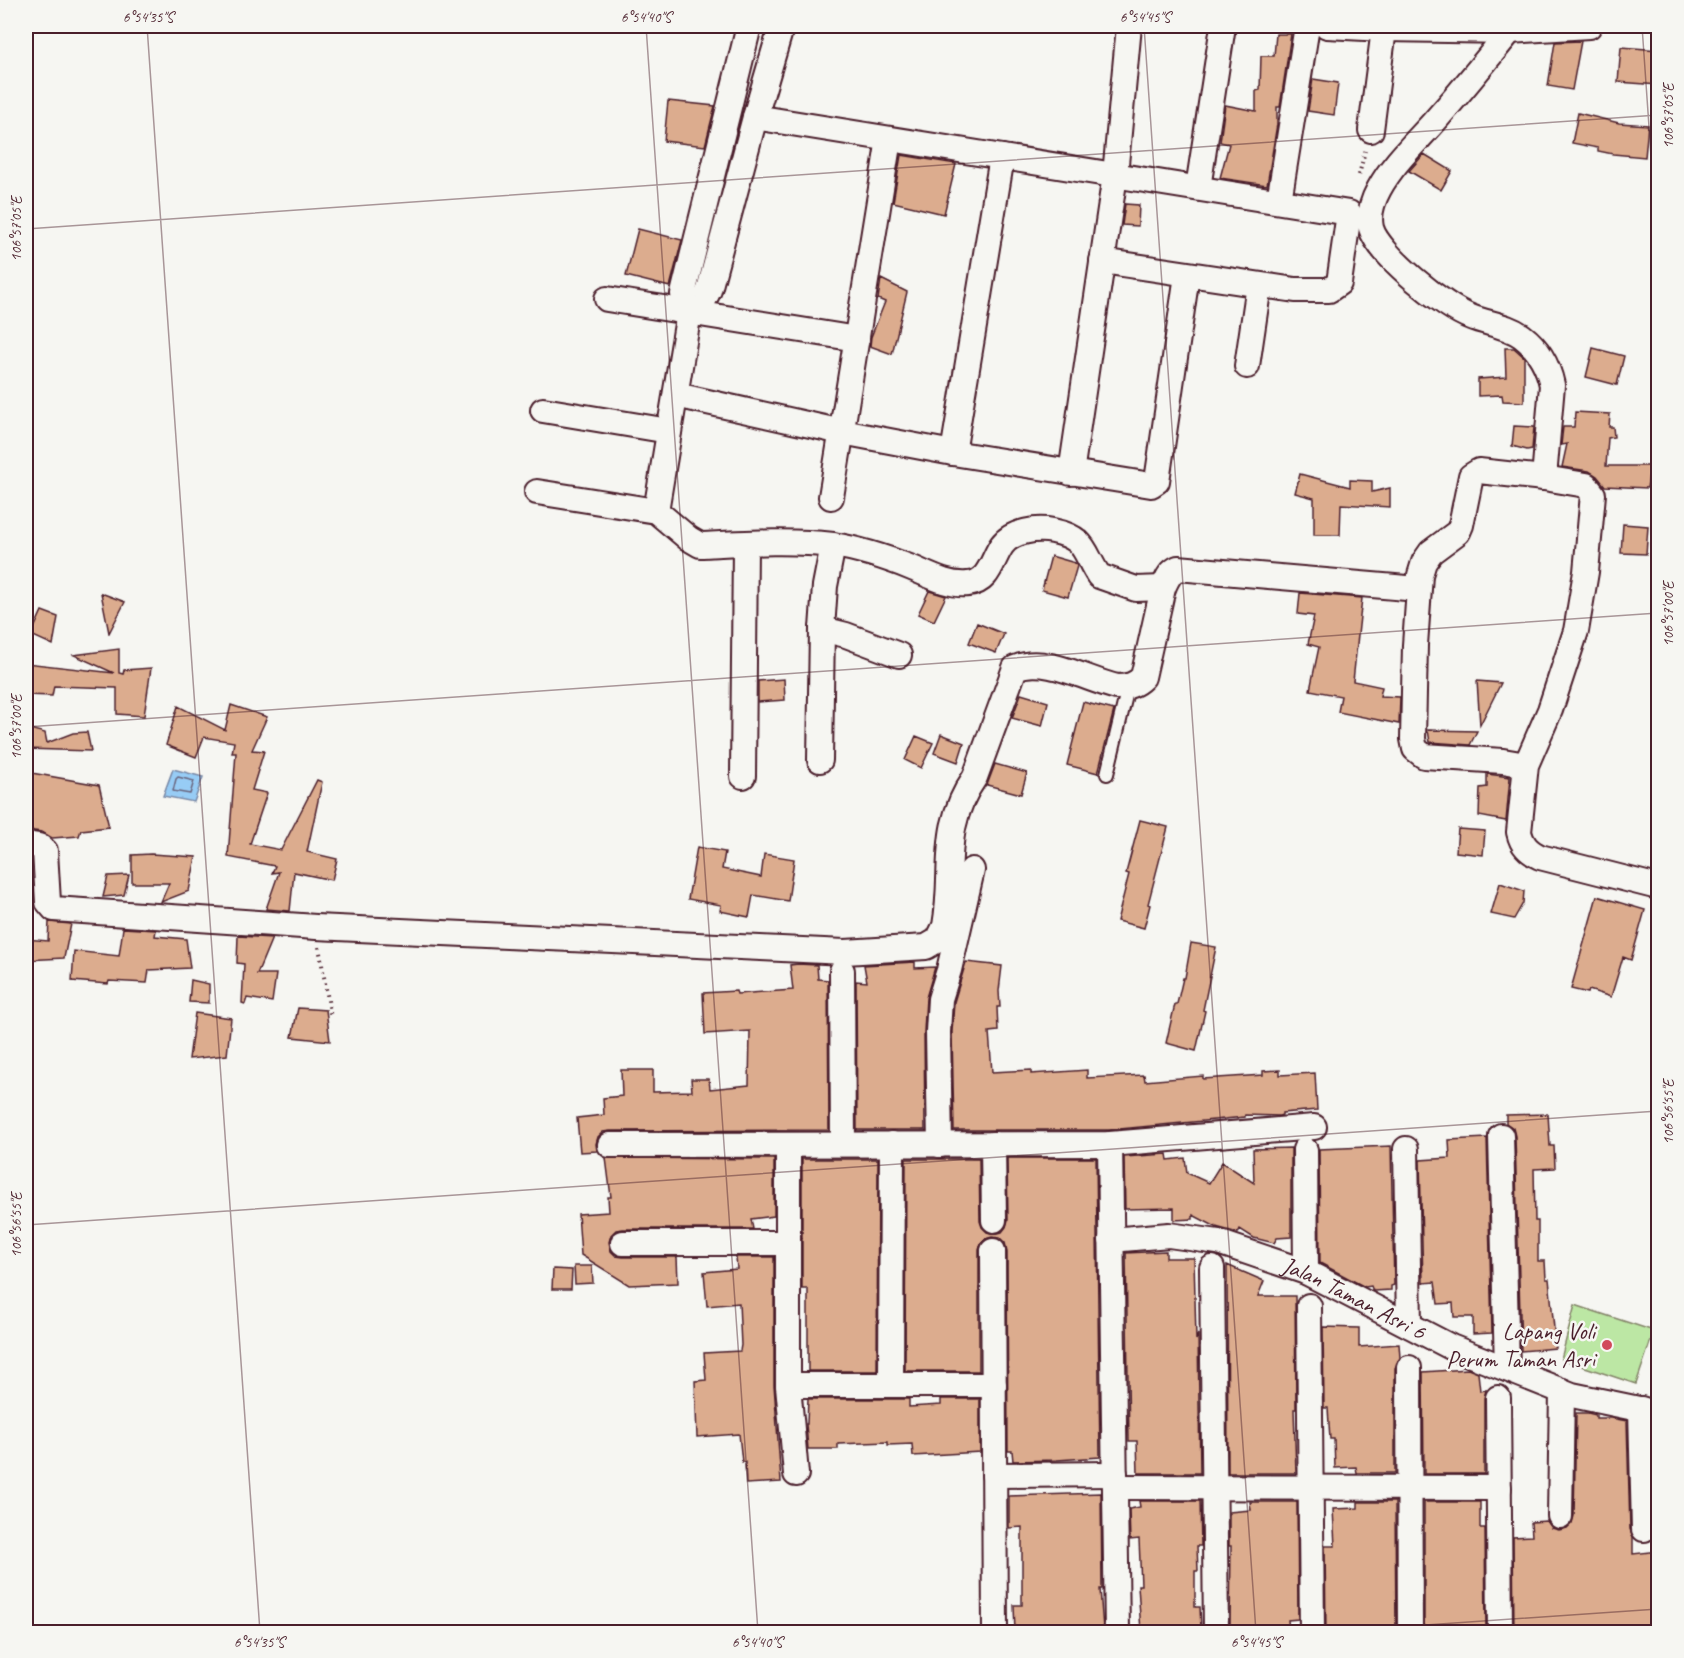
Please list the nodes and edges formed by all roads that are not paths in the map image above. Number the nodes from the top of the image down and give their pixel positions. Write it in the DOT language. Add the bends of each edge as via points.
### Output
graph roads {
  1 [pos="749,26"];
  2 [pos="779,26"];
  3 [pos="1129,26"];
  4 [pos="1224,26"];
  5 [pos="1307,26"];
  6 [pos="1327,26"];
  7 [pos="1589,26"];
  8 [pos="1384,29"];
  9 [pos="1510,31"];
  10 [pos="755,117"];
  11 [pos="1371,130"];
  12 [pos="889,139"];
  13 [pos="1002,157"];
  14 [pos="1115,175"];
  15 [pos="1198,188"];
  16 [pos="1279,201"];
  17 [pos="1102,261"];
  18 [pos="1187,275"];
  19 [pos="1259,285"];
  20 [pos="607,299"];
  21 [pos="689,312"];
  22 [pos="857,339"];
  23 [pos="1247,366"];
  24 [pos="676,395"];
  25 [pos="543,410"];
  26 [pos="669,431"];
  27 [pos="842,432"];
  28 [pos="953,453"];
  29 [pos="1071,473"];
  30 [pos="1544,478"];
  31 [pos="537,492"];
  32 [pos="831,497"];
  33 [pos="663,515"];
  34 [pos="745,544"];
  35 [pos="833,545"];
  36 [pos="1163,588"];
  37 [pos="1418,589"];
  38 [pos="822,629"];
  39 [pos="899,655"];
  40 [pos="1128,687"];
  41 [pos="820,760"];
  42 [pos="1526,765"];
  43 [pos="1107,774"];
  44 [pos="743,776"];
  45 [pos="26,844"];
  46 [pos="972,870"];
  47 [pos="1659,887"];
  48 [pos="842,971"];
  49 [pos="1314,1127"];
  50 [pos="1501,1136"];
  51 [pos="843,1144"];
  52 [pos="892,1144"];
  53 [pos="940,1144"];
  54 [pos="993,1144"];
  55 [pos="1110,1144"];
  56 [pos="610,1145"];
  57 [pos="788,1145"];
  58 [pos="1406,1149"];
  59 [pos="1305,1150"];
  60 [pos="994,1220"];
  61 [pos="1111,1240"];
  62 [pos="623,1244"];
  63 [pos="787,1244"];
  64 [pos="993,1251"];
  65 [pos="1212,1268"];
  66 [pos="1306,1272"];
  67 [pos="1309,1306"];
  68 [pos="1408,1325"];
  69 [pos="1409,1368"];
  70 [pos="1507,1369"];
  71 [pos="788,1385"];
  72 [pos="891,1385"];
  73 [pos="994,1385"];
  74 [pos="1562,1391"];
  75 [pos="1498,1398"];
  76 [pos="1650,1411"];
  77 [pos="796,1474"];
  78 [pos="994,1474"];
  79 [pos="1115,1481"];
  80 [pos="1216,1487"];
  81 [pos="1311,1487"];
  82 [pos="1409,1488"];
  83 [pos="1499,1488"];
  84 [pos="1560,1516"];
  85 [pos="1644,1529"];
  86 [pos="995,1632"];
  87 [pos="1117,1632"];
  88 [pos="1216,1632"];
  89 [pos="1312,1632"];
  90 [pos="1410,1632"];
  91 [pos="1500,1632"];
  1 -- 21 [label="street" via="683,294"];
  2 -- 10 [label="street"];
  3 -- 14 [label="street"];
  4 -- 15 [label="street"];
  5 -- 16 [label="street"];
  6 -- 8 [label="street"];
  7 -- 9 [label="street"];
  8 -- 9 [label="street"];
  8 -- 11 [label="street"];
  9 -- 30 [label="street" via="1439,117 1401,156 1379,189 1370,217 1371,228 1386,251 1433,295 1470,317 1507,327 1522,336 1543,359 1552,385"];
  10 -- 12 [label="street"];
  10 -- 21 [label="street" via="709,290 703,302"];
  12 -- 13 [label="street"];
  12 -- 22 [label="street"];
  13 -- 14 [label="street"];
  13 -- 28 [label="street"];
  14 -- 15 [label="street"];
  14 -- 17 [label="street"];
  15 -- 16 [label="street"];
  16 -- 19 [label="street" via="1349,213 1341,272 1335,288 1329,290"];
  17 -- 18 [label="street"];
  17 -- 29 [label="street"];
  18 -- 19 [label="street"];
  18 -- 29 [label="street" via="1157,481 1146,485"];
  19 -- 23 [label="street"];
  20 -- 21 [label="street"];
  21 -- 22 [label="street"];
  21 -- 24 [label="street"];
  22 -- 27 [label="street"];
  24 -- 26 [label="street"];
  24 -- 27 [label="street"];
  25 -- 26 [label="street"];
  26 -- 33 [label="street"];
  27 -- 28 [label="street"];
  27 -- 32 [label="street"];
  28 -- 29 [label="street"];
  30 -- 37 [label="street" via="1474,473 1458,532 1431,552 1424,562"];
  30 -- 42 [label="street" via="1586,485 1593,498 1576,631 1550,710"];
  31 -- 33 [label="street"];
  33 -- 34 [label="street" via="700,544"];
  34 -- 35 [label="street"];
  34 -- 44 [label="street"];
  35 -- 36 [label="street" via="937,579 971,584 986,574 1002,545 1014,534 1051,530 1083,546 1099,576 1136,589"];
  35 -- 38 [label="street"];
  36 -- 37 [label="street" via="1173,570 1182,568"];
  36 -- 40 [label="street" via="1143,677"];
  37 -- 42 [label="street" via="1414,749 1424,756"];
  38 -- 39 [label="street"];
  38 -- 41 [label="street"];
  40 -- 43 [label="lane"];
  40 -- 45 [label="street" via="1103,684 1040,664 1025,663 1015,668 975,777 952,825 945,926 938,940 926,947 845,952 316,927 54,909 48,902 45,851"];
  42 -- 47 [label="street" via="1519,832 1526,848 1540,857"];
  46 -- 53 [label="street" via="940,999"];
  48 -- 51 [label="street"];
  49 -- 55 [label="street"];
  50 -- 70 [label="street"];
  51 -- 52 [label="street"];
  51 -- 57 [label="street"];
  52 -- 53 [label="street"];
  52 -- 72 [label="street"];
  53 -- 54 [label="street"];
  54 -- 55 [label="street"];
  54 -- 60 [label="street"];
  55 -- 61 [label="street"];
  56 -- 57 [label="street"];
  57 -- 63 [label="street"];
  58 -- 68 [label="street"];
  59 -- 66 [label="street"];
  61 -- 66 [label="street, Jalan Taman Asri 6" via="1169,1235 1218,1242"];
  61 -- 79 [label="street"];
  62 -- 63 [label="street"];
  63 -- 71 [label="street"];
  64 -- 73 [label="street"];
  65 -- 80 [label="street"];
  66 -- 68 [label="street, Jalan Taman Asri 6"];
  67 -- 81 [label="street"];
  68 -- 70 [label="street, Jalan Taman Asri 6"];
  69 -- 82 [label="street"];
  70 -- 74 [label="street, Jalan Taman Asri 6"];
  71 -- 72 [label="street"];
  71 -- 77 [label="street"];
  72 -- 73 [label="street"];
  73 -- 78 [label="street"];
  74 -- 76 [label="street, Jalan Taman Asri 6"];
  74 -- 84 [label="street"];
  75 -- 83 [label="street"];
  76 -- 85 [label="street"];
  78 -- 79 [label="street"];
  78 -- 86 [label="street"];
  79 -- 80 [label="street"];
  79 -- 87 [label="street"];
  80 -- 81 [label="street"];
  80 -- 88 [label="street"];
  81 -- 82 [label="street"];
  81 -- 89 [label="street"];
  82 -- 83 [label="street"];
  82 -- 90 [label="street"];
  83 -- 91 [label="street"];
}
